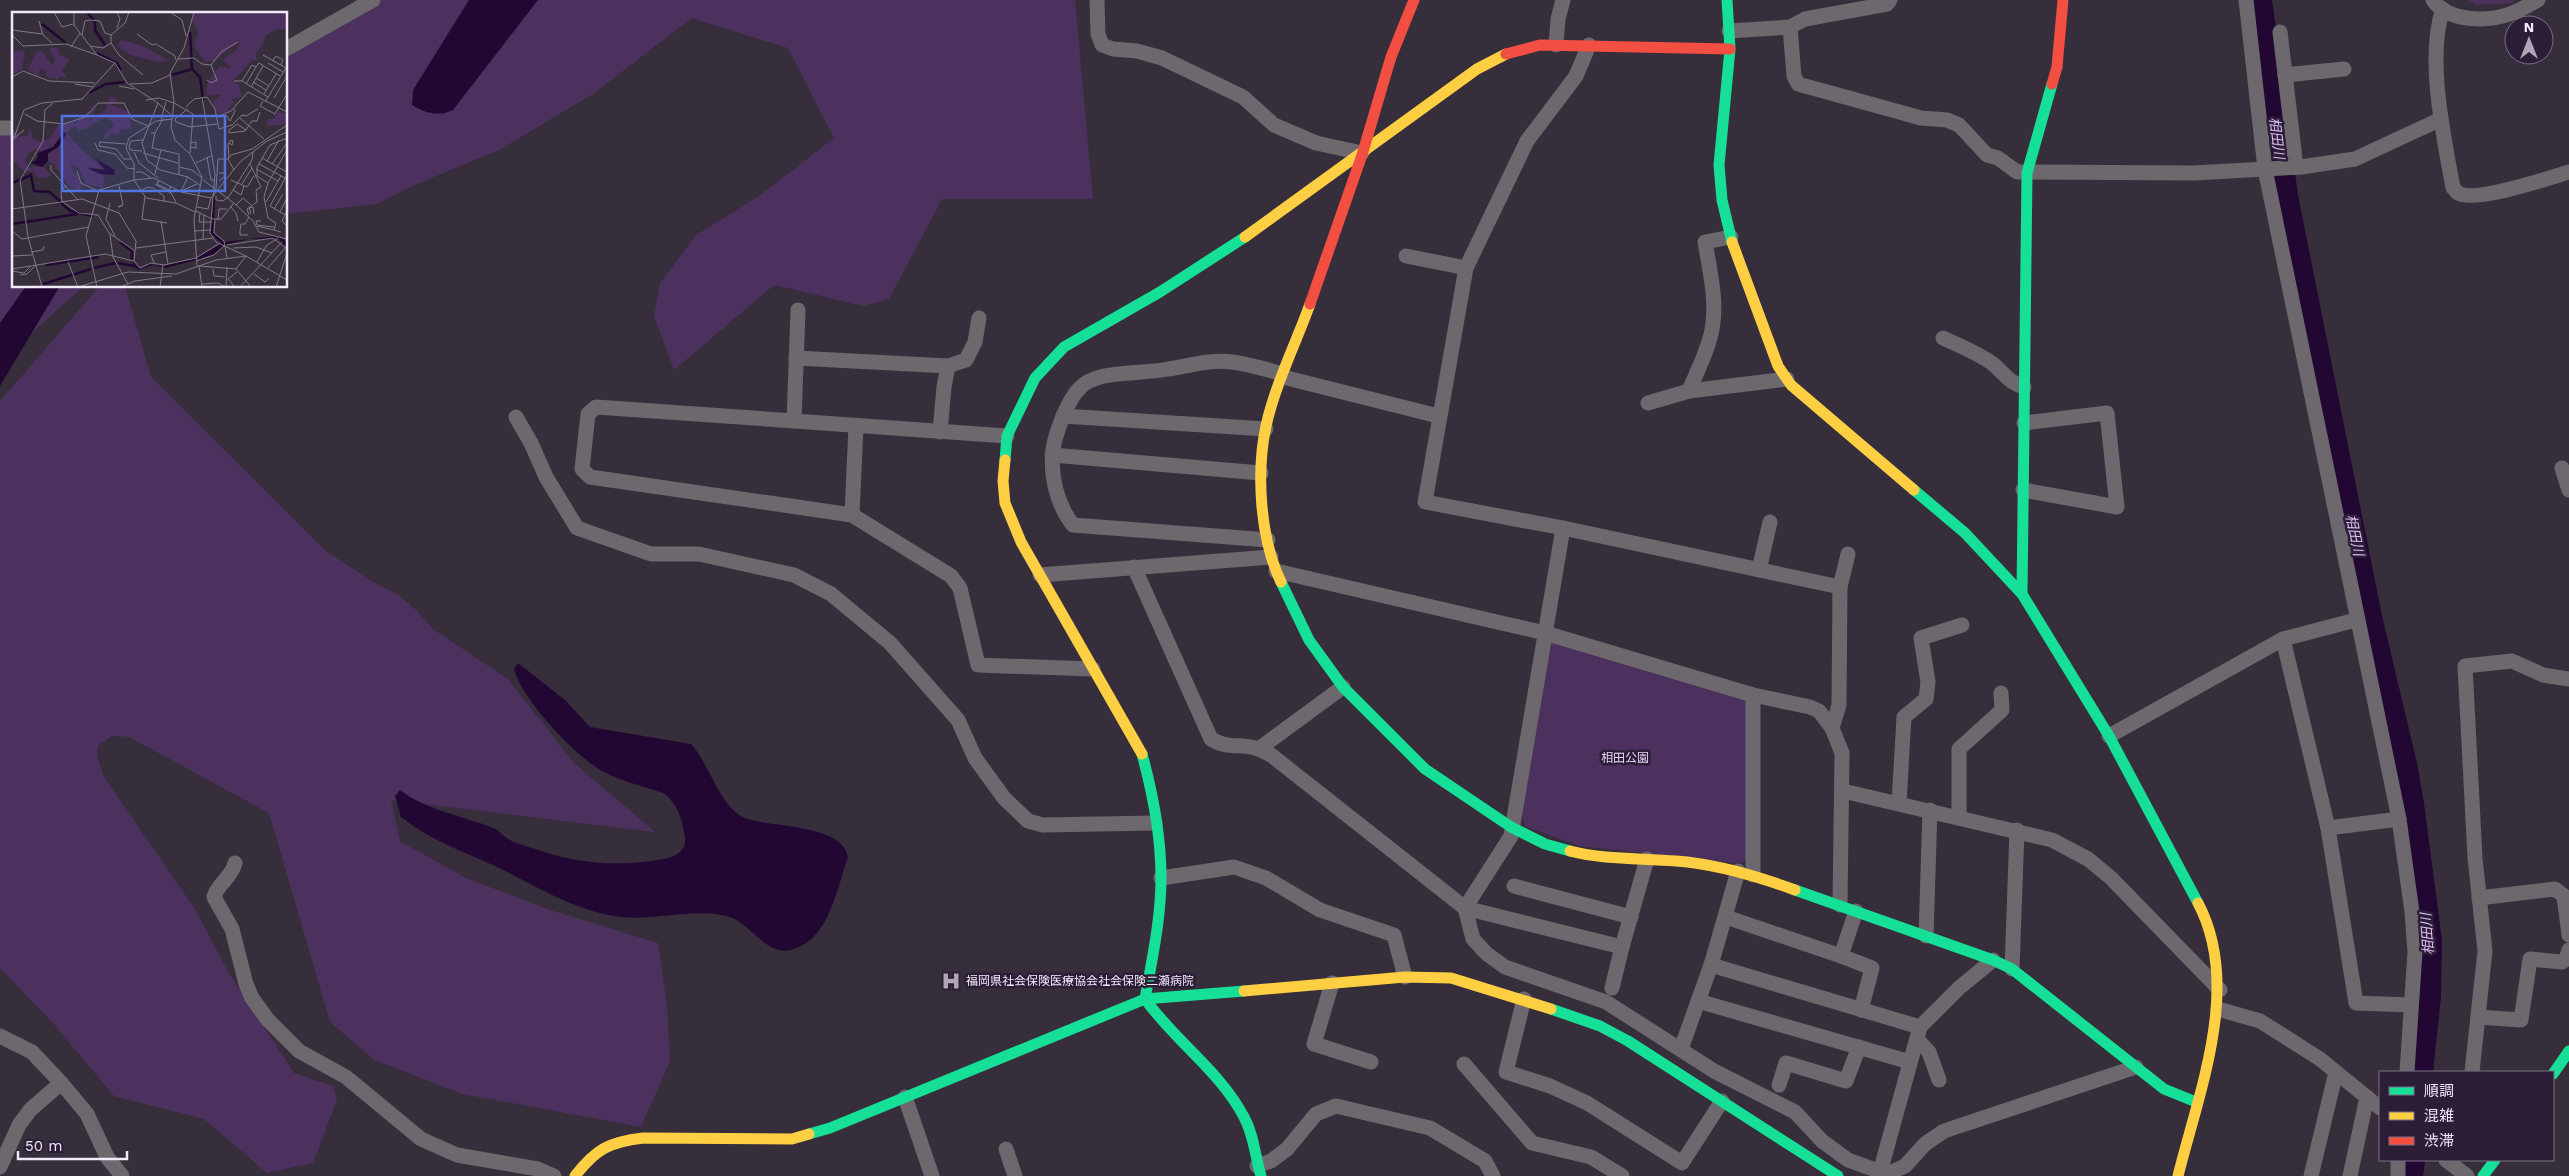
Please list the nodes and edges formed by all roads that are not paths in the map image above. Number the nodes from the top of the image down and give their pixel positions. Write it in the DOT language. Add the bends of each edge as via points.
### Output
graph roads {
  1 [pos="373,0"];
  2 [pos="1097,0"];
  3 [pos="1414,0"];
  4 [pos="1563,0"];
  5 [pos="1727,0"];
  6 [pos="1890,0"];
  7 [pos="2063,0"];
  8 [pos="2246,0"];
  9 [pos="2538,0"];
  10 [pos="2438,5"];
  11 [pos="1790,27"];
  12 [pos="1729,30"];
  13 [pos="2280,32"];
  14 [pos="1556,46"];
  15 [pos="1589,46"];
  16 [pos="288,48"];
  17 [pos="1730,49"];
  18 [pos="2344,68"];
  19 [pos="2285,75"];
  20 [pos="2441,119"];
  21 [pos="1362,153"];
  22 [pos="2293,167"];
  23 [pos="2267,169"];
  24 [pos="2569,172"];
  25 [pos="2027,173"];
  26 [pos="1731,237"];
  27 [pos="1406,256"];
  28 [pos="1466,268"];
  29 [pos="798,310"];
  30 [pos="979,318"];
  31 [pos="1943,338"];
  32 [pos="796,358"];
  33 [pos="948,366"];
  34 [pos="1283,376"];
  35 [pos="1787,379"];
  36 [pos="2024,387"];
  37 [pos="1689,391"];
  38 [pos="1648,403"];
  39 [pos="1063,416"];
  40 [pos="1438,416"];
  41 [pos="516,417"];
  42 [pos="794,422"];
  43 [pos="2024,423"];
  44 [pos="856,426"];
  45 [pos="1266,429"];
  46 [pos="940,432"];
  47 [pos="1007,436"];
  48 [pos="1052,455"];
  49 [pos="2562,468"];
  50 [pos="1260,473"];
  51 [pos="2023,490"];
  52 [pos="2569,490"];
  53 [pos="852,515"];
  54 [pos="1770,522"];
  55 [pos="1563,528"];
  56 [pos="1268,540"];
  57 [pos="1848,554"];
  58 [pos="1274,564"];
  59 [pos="1134,567"];
  60 [pos="1759,570"];
  61 [pos="1040,575"];
  62 [pos="1840,587"];
  63 [pos="2022,594"];
  64 [pos="2356,620"];
  65 [pos="1962,625"];
  66 [pos="1545,633"];
  67 [pos="2283,639"];
  68 [pos="1093,669"];
  69 [pos="2569,679"];
  70 [pos="1343,687"];
  71 [pos="2001,693"];
  72 [pos="1753,695"];
  73 [pos="1832,728"];
  74 [pos="2109,736"];
  75 [pos="1260,748"];
  76 [pos="1843,791"];
  77 [pos="1899,804"];
  78 [pos="1930,810"];
  79 [pos="1959,817"];
  80 [pos="2399,819"];
  81 [pos="1155,823"];
  82 [pos="1511,827"];
  83 [pos="2328,828"];
  84 [pos="2017,830"];
  85 [pos="1647,858"];
  86 [pos="236,863"];
  87 [pos="1738,872"];
  88 [pos="1753,875"];
  89 [pos="1161,878"];
  90 [pos="1514,886"];
  91 [pos="2479,898"];
  92 [pos="1840,905"];
  93 [pos="1465,908"];
  94 [pos="1856,911"];
  95 [pos="1631,917"];
  96 [pos="1726,917"];
  97 [pos="2569,935"];
  98 [pos="1926,936"];
  99 [pos="1622,946"];
  100 [pos="2569,950"];
  101 [pos="1840,956"];
  102 [pos="1993,960"];
  103 [pos="1711,966"];
  104 [pos="2012,969"];
  105 [pos="1404,977"];
  106 [pos="1332,983"];
  107 [pos="1612,988"];
  108 [pos="2220,990"];
  109 [pos="1144,999"];
  110 [pos="1524,999"];
  111 [pos="1698,1001"];
  112 [pos="2411,1005"];
  113 [pos="2218,1009"];
  114 [pos="1862,1010"];
  115 [pos="2478,1017"];
  116 [pos="1918,1033"];
  117 [pos="0,1036"];
  118 [pos="1860,1047"];
  119 [pos="1680,1049"];
  120 [pos="2569,1051"];
  121 [pos="1371,1062"];
  122 [pos="1910,1062"];
  123 [pos="1464,1064"];
  124 [pos="2136,1067"];
  125 [pos="2407,1071"];
  126 [pos="2472,1071"];
  127 [pos="2336,1072"];
  128 [pos="2554,1073"];
  129 [pos="1939,1080"];
  130 [pos="61,1083"];
  131 [pos="1779,1085"];
  132 [pos="905,1097"];
  133 [pos="2368,1098"];
  134 [pos="1722,1101"];
  135 [pos="2196,1102"];
  136 [pos="2379,1107"];
  137 [pos="1006,1149"];
  138 [pos="2398,1161"];
  139 [pos="2447,1161"];
  140 [pos="2493,1161"];
  141 [pos="0,1167"];
  142 [pos="1259,1171"];
  143 [pos="1879,1174"];
  144 [pos="122,1176"];
  145 [pos="554,1176"];
  146 [pos="575,1176"];
  147 [pos="932,1176"];
  148 [pos="1015,1176"];
  149 [pos="1493,1176"];
  150 [pos="1622,1176"];
  151 [pos="1838,1176"];
  152 [pos="2178,1176"];
  153 [pos="2311,1176"];
  154 [pos="2350,1176"];
  155 [pos="2398,1176"];
  156 [pos="2467,1176"];
  157 [pos="2484,1176"];
  1 -- 16 [label="street"];
  2 -- 21 [label="street" via="1098,34 1102,45 1162,58 1243,97 1274,125 1316,143"];
  3 -- 21 [label="street" via="1386,66"];
  4 -- 14 [label="street"];
  5 -- 12 [label="street"];
  6 -- 11 [label="street" via="1887,4 1805,20"];
  7 -- 25 [label="street" via="2057,67"];
  8 -- 23 [label="street"];
  9 -- 10 [label="street" via="2509,14 2484,18 2459,17"];
  10 -- 20 [label="street" via="2436,45"];
  11 -- 12 [label="street"];
  11 -- 25 [label="street" via="1794,76 1798,84 1921,118 1947,120 1959,125 1987,155 1998,158 2018,172"];
  12 -- 17 [label="street"];
  13 -- 19 [label="street"];
  14 -- 15 [label="street"];
  14 -- 21 [label="street" via="1524,47 1477,69"];
  15 -- 17 [label="street"];
  15 -- 28 [label="street" via="1576,76 1526,141"];
  17 -- 26 [label="street" via="1719,165 1722,200"];
  18 -- 19 [label="street"];
  19 -- 22 [label="street"];
  20 -- 22 [label="street" via="2355,159"];
  20 -- 24 [label="street" via="2453,188 2459,194 2474,196 2528,185"];
  21 -- 34 [label="street"];
  21 -- 47 [label="street" via="1233,246 1064,347 1035,378"];
  22 -- 23 [label="street"];
  23 -- 25 [label="street" via="2194,173"];
  23 -- 64 [label="street"];
  25 -- 36 [label="street"];
  26 -- 35 [label="street" via="1778,366"];
  26 -- 37 [label="street" via="1705,242 1712,278 1714,318"];
  27 -- 28 [label="street"];
  28 -- 40 [label="street"];
  29 -- 32 [label="street"];
  30 -- 33 [label="street" via="975,342 966,360"];
  31 -- 36 [label="street" via="1970,350 1993,364 2011,383"];
  32 -- 33 [label="street"];
  32 -- 42 [label="street"];
  33 -- 46 [label="street"];
  34 -- 39 [label="street" via="1232,362 1212,361 1168,370 1104,376 1079,388"];
  34 -- 40 [label="street"];
  34 -- 45 [label="street"];
  35 -- 37 [label="street"];
  35 -- 63 [label="street" via="1965,533"];
  36 -- 43 [label="street"];
  37 -- 38 [label="street"];
  39 -- 45 [label="street"];
  39 -- 48 [label="street"];
  40 -- 55 [label="street" via="1425,502"];
  41 -- 81 [label="street" via="546,478 577,528 651,554 699,554 794,575 831,594 890,643 958,720 975,758 1004,798 1028,821 1043,825"];
  42 -- 44 [label="street"];
  42 -- 53 [label="street" via="596,407 588,414 582,469 590,478"];
  43 -- 51 [label="street"];
  43 -- 51 [label="street" via="2106,412 2117,506"];
  44 -- 46 [label="street"];
  44 -- 53 [label="street"];
  45 -- 50 [label="street"];
  46 -- 47 [label="street"];
  47 -- 61 [label="street" via="1003,481 1005,503 1021,542"];
  48 -- 50 [label="street"];
  48 -- 56 [label="street" via="1052,478 1067,518 1073,525"];
  49 -- 52 [label="street"];
  50 -- 56 [label="street"];
  51 -- 63 [label="street"];
  53 -- 68 [label="street" via="951,576 960,588 978,665"];
  54 -- 60 [label="street"];
  55 -- 60 [label="street"];
  55 -- 66 [label="street"];
  56 -- 58 [label="street"];
  57 -- 62 [label="street"];
  58 -- 59 [label="street"];
  58 -- 66 [label="street"];
  58 -- 70 [label="street" via="1309,640"];
  59 -- 61 [label="street"];
  59 -- 75 [label="street" via="1210,738 1222,746 1247,744"];
  60 -- 62 [label="street"];
  61 -- 68 [label="street"];
  62 -- 73 [label="street" via="1839,705"];
  63 -- 74 [label="street"];
  64 -- 67 [label="street"];
  64 -- 80 [label="street"];
  65 -- 77 [label="street" via="1921,638 1928,682 1926,699 1904,717"];
  66 -- 72 [label="street"];
  66 -- 82 [label="street"];
  67 -- 74 [label="street"];
  67 -- 83 [label="street"];
  68 -- 81 [label="street" via="1142,755"];
  69 -- 91 [label="street" via="2543,675 2512,661 2465,666"];
  70 -- 75 [label="street"];
  70 -- 82 [label="street" via="1425,769"];
  71 -- 79 [label="street" via="2002,710 1959,749"];
  72 -- 73 [label="street" via="1810,707 1819,711"];
  72 -- 88 [label="street"];
  73 -- 76 [label="street" via="1842,753"];
  74 -- 108 [label="street" via="2203,913 2216,951"];
  75 -- 93 [label="street"];
  76 -- 77 [label="street"];
  76 -- 92 [label="street"];
  77 -- 78 [label="street"];
  78 -- 79 [label="street"];
  78 -- 98 [label="street"];
  79 -- 84 [label="street"];
  80 -- 83 [label="street"];
  80 -- 112 [label="street" via="2415,952"];
  81 -- 89 [label="street"];
  82 -- 85 [label="street" via="1545,844 1585,855"];
  82 -- 93 [label="street" via="1511,836"];
  83 -- 112 [label="street" via="2356,1004"];
  84 -- 104 [label="street"];
  84 -- 108 [label="street" via="2052,840 2088,859"];
  85 -- 87 [label="street"];
  85 -- 95 [label="street"];
  86 -- 145 [label="street" via="214,898 232,929 252,998 268,1020 299,1051 346,1077 421,1139 457,1155 538,1169"];
  87 -- 88 [label="street"];
  87 -- 96 [label="street"];
  88 -- 92 [label="street"];
  89 -- 105 [label="street" via="1234,867 1266,878 1320,910 1394,936"];
  89 -- 109 [label="street" via="1158,920"];
  90 -- 95 [label="street"];
  91 -- 97 [label="street" via="2555,889 2564,896"];
  91 -- 115 [label="street" via="2485,951"];
  92 -- 94 [label="street"];
  93 -- 99 [label="street"];
  93 -- 119 [label="street" via="1474,939 1505,967 1600,998"];
  94 -- 98 [label="street"];
  94 -- 101 [label="street"];
  95 -- 99 [label="street"];
  96 -- 101 [label="street"];
  96 -- 103 [label="street"];
  98 -- 102 [label="street"];
  99 -- 107 [label="street"];
  100 -- 115 [label="street" via="2562,962 2530,960 2521,1020"];
  101 -- 114 [label="street" via="1872,968"];
  102 -- 104 [label="street"];
  102 -- 116 [label="street" via="1959,988"];
  103 -- 111 [label="street"];
  103 -- 114 [label="street"];
  104 -- 124 [label="street"];
  105 -- 106 [label="street"];
  105 -- 110 [label="street" via="1450,978"];
  106 -- 109 [label="street"];
  106 -- 121 [label="street" via="1314,1044"];
  108 -- 113 [label="street"];
  109 -- 132 [label="street"];
  109 -- 142 [label="street" via="1226,1090 1244,1116"];
  110 -- 134 [label="street" via="1614,1033"];
  110 -- 134 [label="street" via="1506,1072 1550,1086 1587,1103 1682,1163"];
  111 -- 118 [label="street"];
  111 -- 119 [label="street"];
  112 -- 125 [label="street"];
  113 -- 127 [label="street" via="2260,1021"];
  113 -- 135 [label="street" via="2211,1051"];
  114 -- 116 [label="street"];
  115 -- 126 [label="street"];
  116 -- 122 [label="street"];
  116 -- 129 [label="street"];
  117 -- 130 [label="street" via="32,1052"];
  118 -- 122 [label="street"];
  118 -- 131 [label="street" via="1846,1081 1786,1063"];
  119 -- 143 [label="street" via="1714,1071 1795,1112 1822,1141 1848,1160"];
  120 -- 128 [label="street"];
  122 -- 143 [label="street"];
  123 -- 150 [label="street" via="1532,1143 1591,1157"];
  124 -- 135 [label="street" via="2164,1089"];
  124 -- 143 [label="street" via="1944,1131 1925,1144 1905,1166 1895,1172"];
  127 -- 133 [label="street"];
  127 -- 153 [label="street"];
  130 -- 141 [label="street" via="30,1110 19,1125"];
  130 -- 144 [label="street" via="86,1114 107,1157"];
  132 -- 146 [label="street" via="830,1128 792,1139 625,1140 610,1144 590,1156"];
  132 -- 147 [label="street"];
  133 -- 136 [label="street"];
  133 -- 154 [label="street"];
  134 -- 151 [label="street"];
  135 -- 152 [label="street"];
  137 -- 148 [label="street"];
  138 -- 155 [label="street"];
  139 -- 156 [label="street"];
  140 -- 157 [label="street"];
  142 -- 149 [label="street" via="1287,1149 1316,1114 1336,1106 1430,1128 1485,1161"];
}
